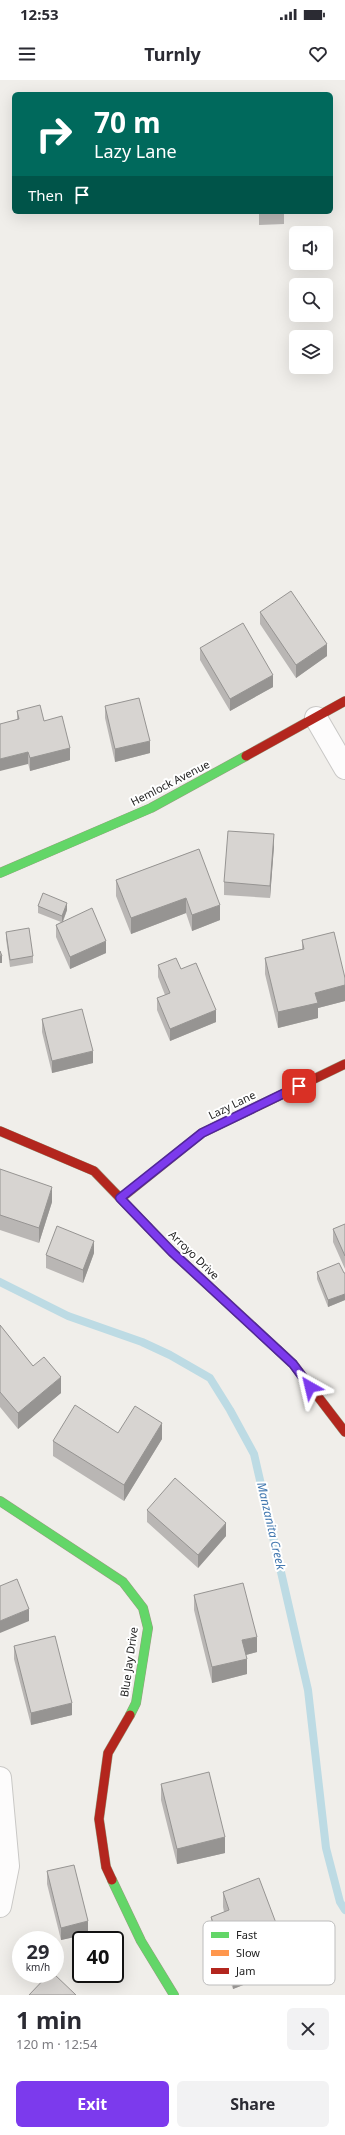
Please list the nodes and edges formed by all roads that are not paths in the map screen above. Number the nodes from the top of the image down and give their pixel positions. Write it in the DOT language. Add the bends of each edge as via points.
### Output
graph roads {
  1 [pos="345,701"];
  2 [pos="316,718"];
  3 [pos="345,768"];
  4 [pos="0,874"];
  5 [pos="345,1064"];
  6 [pos="0,1131"];
  7 [pos="120,1198"];
  8 [pos="345,1432"];
  9 [pos="0,1501"];
  10 [pos="0,1778"];
  11 [pos="0,1906"];
  12 [pos="174,1995"];
  1 -- 2 [label="street, Hemlock Avenue"];
  2 -- 3 [label="street"];
  2 -- 4 [label="street, Hemlock Avenue" via="151,808"];
  5 -- 7 [label="street, Lazy Lane" via="202,1133"];
  6 -- 7 [label="street, Arroyo Drive" via="94,1171"];
  7 -- 8 [label="street, Arroyo Drive" via="172,1252 293,1364"];
  9 -- 12 [label="street, Blue Jay Drive" via="122,1582 143,1608 148,1628 136,1704 108,1753 99,1819 106,1867 141,1941"];
  10 -- 11 [label="street" via="8,1866"];
}
